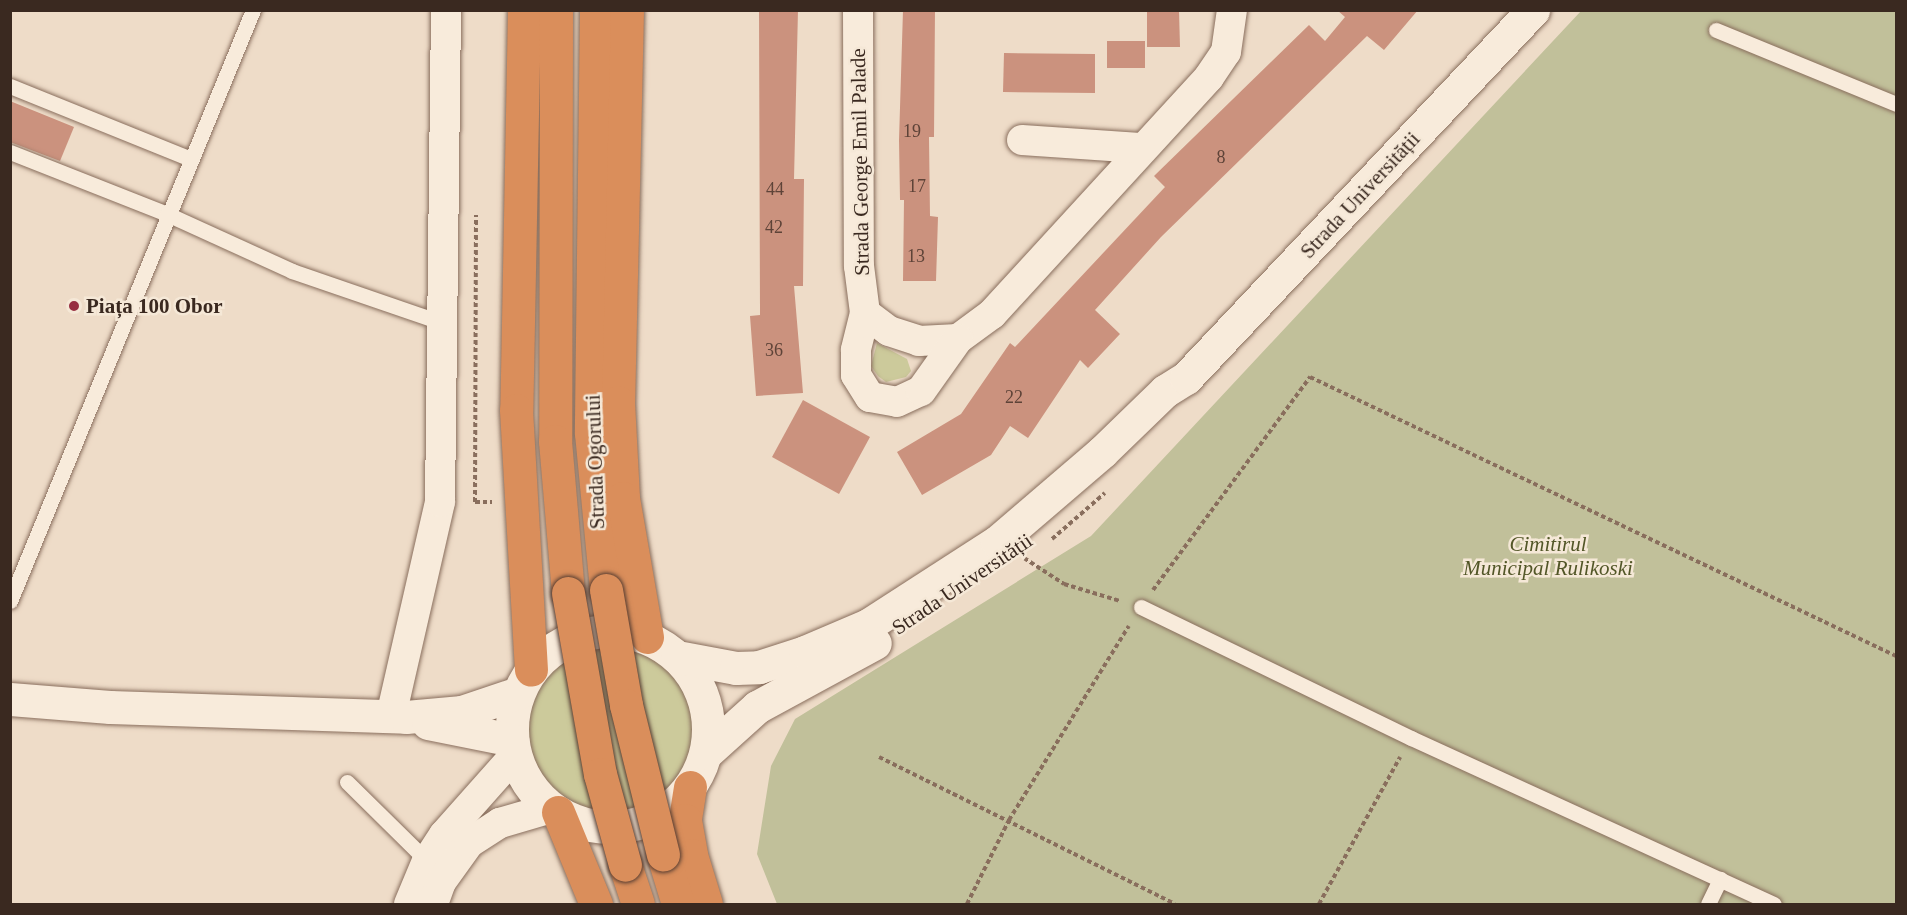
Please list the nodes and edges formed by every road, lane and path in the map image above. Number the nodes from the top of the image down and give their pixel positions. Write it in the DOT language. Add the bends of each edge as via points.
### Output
graph roads {
  1 [pos="253,10"];
  2 [pos="446,10"];
  3 [pos="524,10"];
  4 [pos="556,10"];
  5 [pos="596,10"];
  6 [pos="627,10"];
  7 [pos="858,10"];
  8 [pos="1232,10"];
  9 [pos="1533,10"];
  10 [pos="1716,30"];
  11 [pos="10,86"];
  12 [pos="1896,104"];
  13 [pos="1022,140"];
  14 [pos="1140,148"];
  15 [pos="10,152"];
  16 [pos="191,159"];
  17 [pos="476,202"];
  18 [pos="167,214"];
  19 [pos="866,313"];
  20 [pos="443,323"];
  21 [pos="958,339"];
  22 [pos="1186,378"];
  23 [pos="440,502"];
  24 [pos="475,502"];
  25 [pos="519,503"];
  26 [pos="1025,560"];
  27 [pos="12,595"];
  28 [pos="1141,607"];
  29 [pos="647,637"];
  30 [pos="1896,656"];
  31 [pos="677,657"];
  32 [pos="525,682"];
  33 [pos="10,699"];
  34 [pos="399,716"];
  35 [pos="1411,738"];
  36 [pos="514,747"];
  37 [pos="706,753"];
  38 [pos="879,757"];
  39 [pos="347,782"];
  40 [pos="690,787"];
  41 [pos="555,810"];
  42 [pos="1009,820"];
  43 [pos="427,861"];
  44 [pos="1720,879"];
  45 [pos="414,902"];
  46 [pos="596,904"];
  47 [pos="638,904"];
  48 [pos="678,904"];
  49 [pos="706,904"];
  50 [pos="967,904"];
  51 [pos="1175,904"];
  52 [pos="1319,904"];
  53 [pos="1708,904"];
  54 [pos="1774,904"];
  1 -- 16 [label="lane"];
  2 -- 20 [label="street"];
  3 -- 25 [label="highway" via="516,410"];
  4 -- 47 [label="highway, Strada Ogorului, bridge" via="555,441 568,593 600,774"];
  5 -- 48 [label="highway, Strada Ogorului, bridge" via="591,433 606,590 626,705"];
  6 -- 29 [label="highway" via="618,402 623,498"];
  7 -- 19 [label="street, Strada George Emil Palade" via="859,266"];
  8 -- 14 [label="street, Strada George Emil Palade" via="1226,52 1220,61"];
  9 -- 22 [label="main road, Strada Universității"];
  10 -- 12 [label="lane"];
  11 -- 16 [label="lane"];
  13 -- 14 [label="street"];
  14 -- 21 [label="street, Strada George Emil Palade" via="992,314"];
  15 -- 18 [label="lane"];
  16 -- 18 [label="lane"];
  17 -- 24 [label="path"];
  18 -- 20 [label="lane" via="218,240 349,293"];
  18 -- 27 [label="lane"];
  19 -- 21 [label="street" via="889,331 919,341"];
  19 -- 21 [label="street, Strada George Emil Palade" via="856,350 856,375 870,397 897,402 921,391"];
  20 -- 23 [label="street"];
  22 -- 31 [label="main road, Strada Universității" via="1165,391 1102,452 997,542 868,625 759,667 736,668"];
  22 -- 37 [label="main road, Strada Universității" via="1174,403 1113,469 1017,549 873,644 757,707"];
  23 -- 24 [label="path"];
  23 -- 34 [label="street"];
  24 -- 25 [label="path"];
  25 -- 32 [label="highway"];
  26 -- 28 [label="path" via="1064,584"];
  28 -- 30 [label="path" via="1310,377"];
  28 -- 35 [label="lane"];
  28 -- 42 [label="path"];
  29 -- 31 [label="main road"];
  29 -- 32 [label="main road" via="622,631 596,631 571,638 549,651"];
  31 -- 37 [label="main road" via="694,677 705,700 709,726"];
  32 -- 34 [label="main road" via="462,712"];
  32 -- 36 [label="main road"];
  33 -- 34 [label="main road"];
  34 -- 36 [label="main road"];
  35 -- 44 [label="lane"];
  35 -- 52 [label="path"];
  36 -- 41 [label="main road" via="523,775"];
  36 -- 43 [label="street"];
  37 -- 40 [label="main road"];
  38 -- 42 [label="path"];
  39 -- 43 [label="lane"];
  40 -- 41 [label="main road" via="652,818 629,825 581,823"];
  40 -- 49 [label="highway" via="685,820"];
  41 -- 45 [label="street" via="500,823 469,843 441,882"];
  41 -- 46 [label="highway"];
  42 -- 50 [label="path"];
  42 -- 51 [label="path"];
  43 -- 45 [label="street"];
  44 -- 53 [label="lane"];
  44 -- 54 [label="lane"];
}
